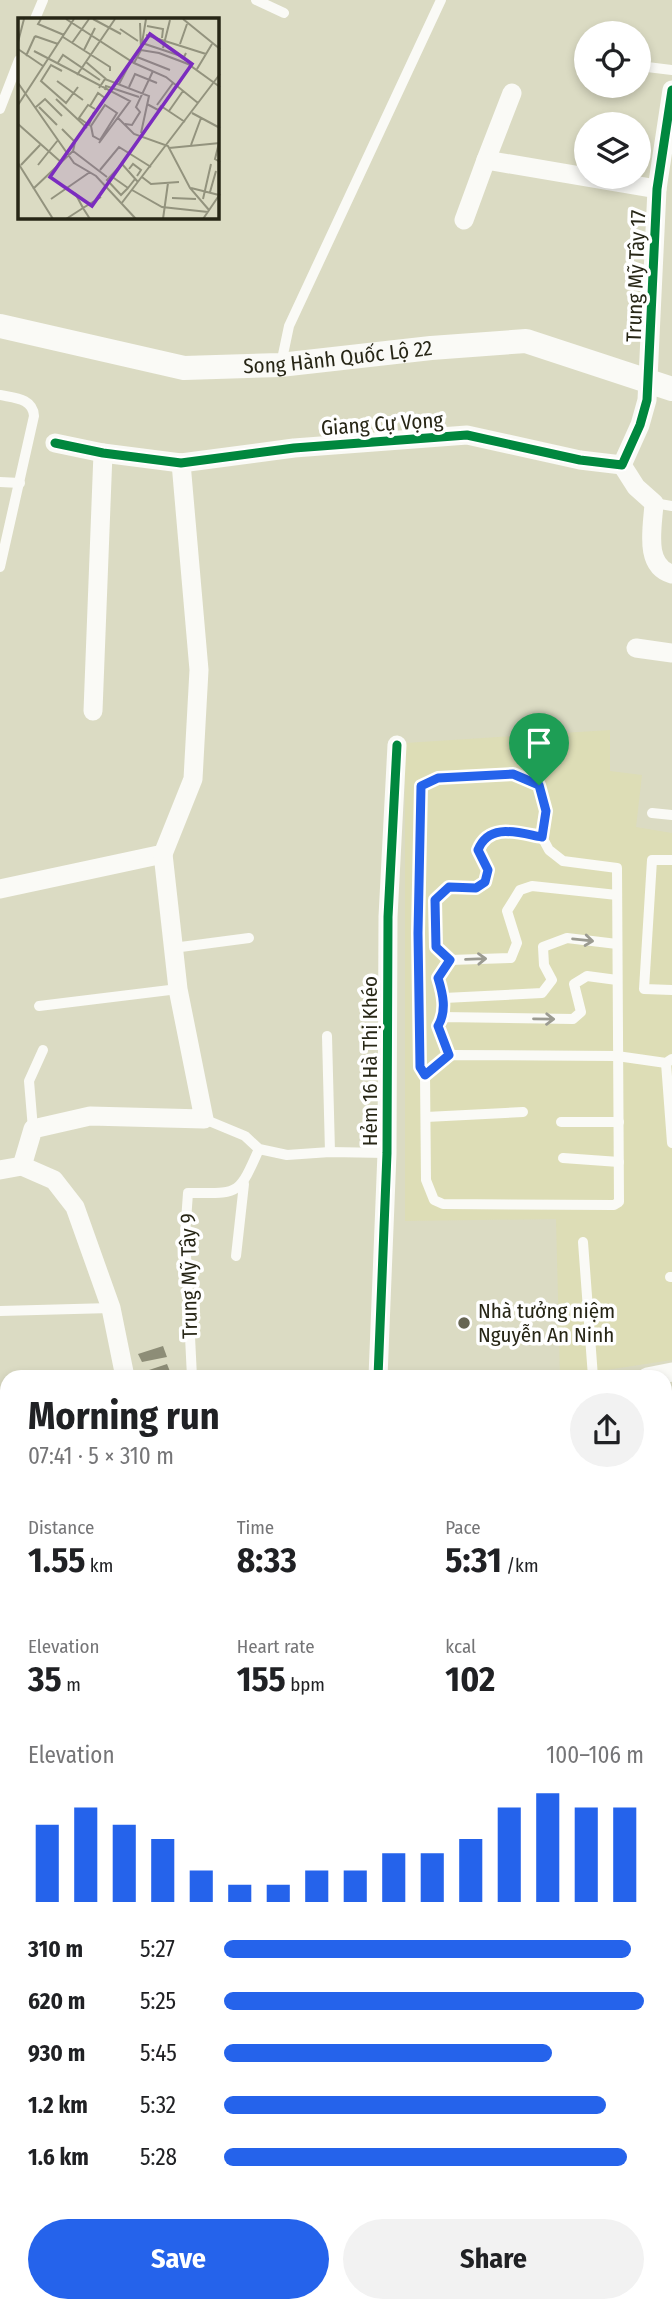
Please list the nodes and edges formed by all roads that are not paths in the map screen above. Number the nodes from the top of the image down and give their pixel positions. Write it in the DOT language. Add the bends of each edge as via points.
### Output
graph roads {
  1 [pos="43,0"];
  2 [pos="256,0"];
  3 [pos="441,0"];
  4 [pos="284,13"];
  5 [pos="36,18"];
  6 [pos="18,63"];
  7 [pos="651,67"];
  8 [pos="672,70"];
  9 [pos="672,90"];
  10 [pos="512,93"];
  11 [pos="0,109"];
  12 [pos="486,160"];
  13 [pos="657,189"];
  14 [pos="464,220"];
  15 [pos="664,252"];
  16 [pos="0,326"];
  17 [pos="280,365"];
  18 [pos="661,385"];
  19 [pos="0,395"];
  20 [pos="55,443"];
  21 [pos="103,453"];
  22 [pos="181,463"];
  23 [pos="622,465"];
  24 [pos="0,482"];
  25 [pos="20,484"];
  26 [pos="663,505"];
  27 [pos="0,567"];
  28 [pos="672,574"];
  29 [pos="636,648"];
  30 [pos="672,653"];
  31 [pos="93,711"];
  32 [pos="397,745"];
  33 [pos="652,813"];
  34 [pos="672,815"];
  35 [pos="542,837"];
  36 [pos="163,854"];
  37 [pos="672,860"];
  38 [pos="0,889"];
  39 [pos="617,895"];
  40 [pos="248,938"];
  41 [pos="617,944"];
  42 [pos="173,947"];
  43 [pos="450,960"];
  44 [pos="617,980"];
  45 [pos="178,989"];
  46 [pos="672,990"];
  47 [pos="444,998"];
  48 [pos="39,1006"];
  49 [pos="443,1017"];
  50 [pos="327,1036"];
  51 [pos="43,1050"];
  52 [pos="449,1055"];
  53 [pos="617,1056"];
  54 [pos="669,1061"];
  55 [pos="425,1075"];
  56 [pos="523,1112"];
  57 [pos="426,1116"];
  58 [pos="204,1119"];
  59 [pos="561,1122"];
  60 [pos="619,1122"];
  61 [pos="33,1129"];
  62 [pos="672,1143"];
  63 [pos="259,1149"];
  64 [pos="330,1152"];
  65 [pos="387,1153"];
  66 [pos="563,1158"];
  67 [pos="619,1162"];
  68 [pos="22,1166"];
  69 [pos="0,1170"];
  70 [pos="244,1184"];
  71 [pos="583,1242"];
  72 [pos="236,1256"];
  73 [pos="111,1308"];
  74 [pos="0,1311"];
  75 [pos="123,1370"];
  76 [pos="192,1370"];
  77 [pos="378,1370"];
  78 [pos="592,1370"];
  1 -- 5 [label="lane"];
  2 -- 4 [label="lane"];
  3 -- 17 [label="lane" via="289,326"];
  6 -- 11 [label="lane"];
  7 -- 8 [label="lane"];
  9 -- 13 [label="street, Trung Mỹ Tây 17"];
  10 -- 12 [label="street"];
  12 -- 13 [label="street"];
  12 -- 14 [label="street"];
  13 -- 15 [label="street, Trung Mỹ Tây 17"];
  15 -- 18 [label="street, Trung Mỹ Tây 17"];
  16 -- 17 [label="street, Song Hành Quốc Lộ 22" via="184,368"];
  17 -- 18 [label="street, Song Hành Quốc Lộ 22" via="526,341"];
  18 -- 23 [label="street" via="647,400"];
  19 -- 25 [label="lane" via="23,400 33,409"];
  20 -- 21 [label="street, Giang Cự Vọng"];
  21 -- 22 [label="street, Giang Cự Vọng"];
  21 -- 31 [label="street"];
  22 -- 23 [label="street, Giang Cự Vọng" via="294,448 467,435"];
  22 -- 36 [label="street" via="200,670 193,779"];
  23 -- 26 [label="street" via="636,487"];
  24 -- 25 [label="lane"];
  25 -- 27 [label="lane"];
  26 -- 28 [label="street" via="651,554 664,572"];
  29 -- 30 [label="street"];
  32 -- 65 [label="street, Hẻm 16 Hà Thị Khéo" via="388,917"];
  33 -- 34 [label="lane"];
  35 -- 39 [label="lane" via="549,850 564,861 617,868"];
  35 -- 43 [label="lane" via="499,830 482,840 478,850 488,870 485,882 476,888 449,887 435,900 436,947"];
  35 -- 55 [label="lane" via="546,811 539,785 513,774 438,778 421,786 418,947 420,1067"];
  36 -- 38 [label="street"];
  36 -- 42 [label="street"];
  37 -- 46 [label="lane" via="652,860 645,979 645,989"];
  39 -- 41 [label="lane"];
  43 -- 39 [label="lane, one-way" via="510,958 517,943 507,911 520,890 532,886"];
  40 -- 42 [label="lane"];
  41 -- 44 [label="lane"];
  47 -- 41 [label="lane, one-way" via="542,993 552,981 544,965 543,947 567,938"];
  42 -- 45 [label="street"];
  43 -- 47 [label="lane" via="438,978"];
  49 -- 44 [label="lane, one-way" via="573,1019 581,1012 574,984 587,976"];
  44 -- 53 [label="lane"];
  45 -- 48 [label="lane"];
  45 -- 58 [label="street"];
  47 -- 49 [label="lane"];
  49 -- 52 [label="lane" via="438,1026"];
  50 -- 64 [label="lane"];
  51 -- 61 [label="lane" via="29,1081"];
  52 -- 53 [label="lane"];
  52 -- 55 [label="lane"];
  53 -- 54 [label="lane"];
  53 -- 60 [label="lane"];
  54 -- 62 [label="lane"];
  55 -- 57 [label="lane"];
  56 -- 57 [label="lane"];
  57 -- 67 [label="lane" via="426,1180 434,1200 443,1204 614,1205 619,1202"];
  58 -- 61 [label="street" via="90,1116"];
  58 -- 63 [label="lane" via="245,1136"];
  59 -- 60 [label="lane"];
  60 -- 67 [label="lane"];
  61 -- 68 [label="street"];
  63 -- 64 [label="lane" via="287,1155"];
  63 -- 70 [label="lane"];
  64 -- 65 [label="lane"];
  65 -- 77 [label="street, Hẻm 16 Hà Thị Khéo"];
  66 -- 67 [label="lane"];
  68 -- 69 [label="street"];
  68 -- 73 [label="street" via="54,1180 75,1207"];
  70 -- 72 [label="lane"];
  70 -- 76 [label="lane, Trung Mỹ Tây 9" via="228,1193 188,1193 185,1236"];
  71 -- 78 [label="lane"];
  73 -- 74 [label="lane"];
  73 -- 75 [label="street"];
}
